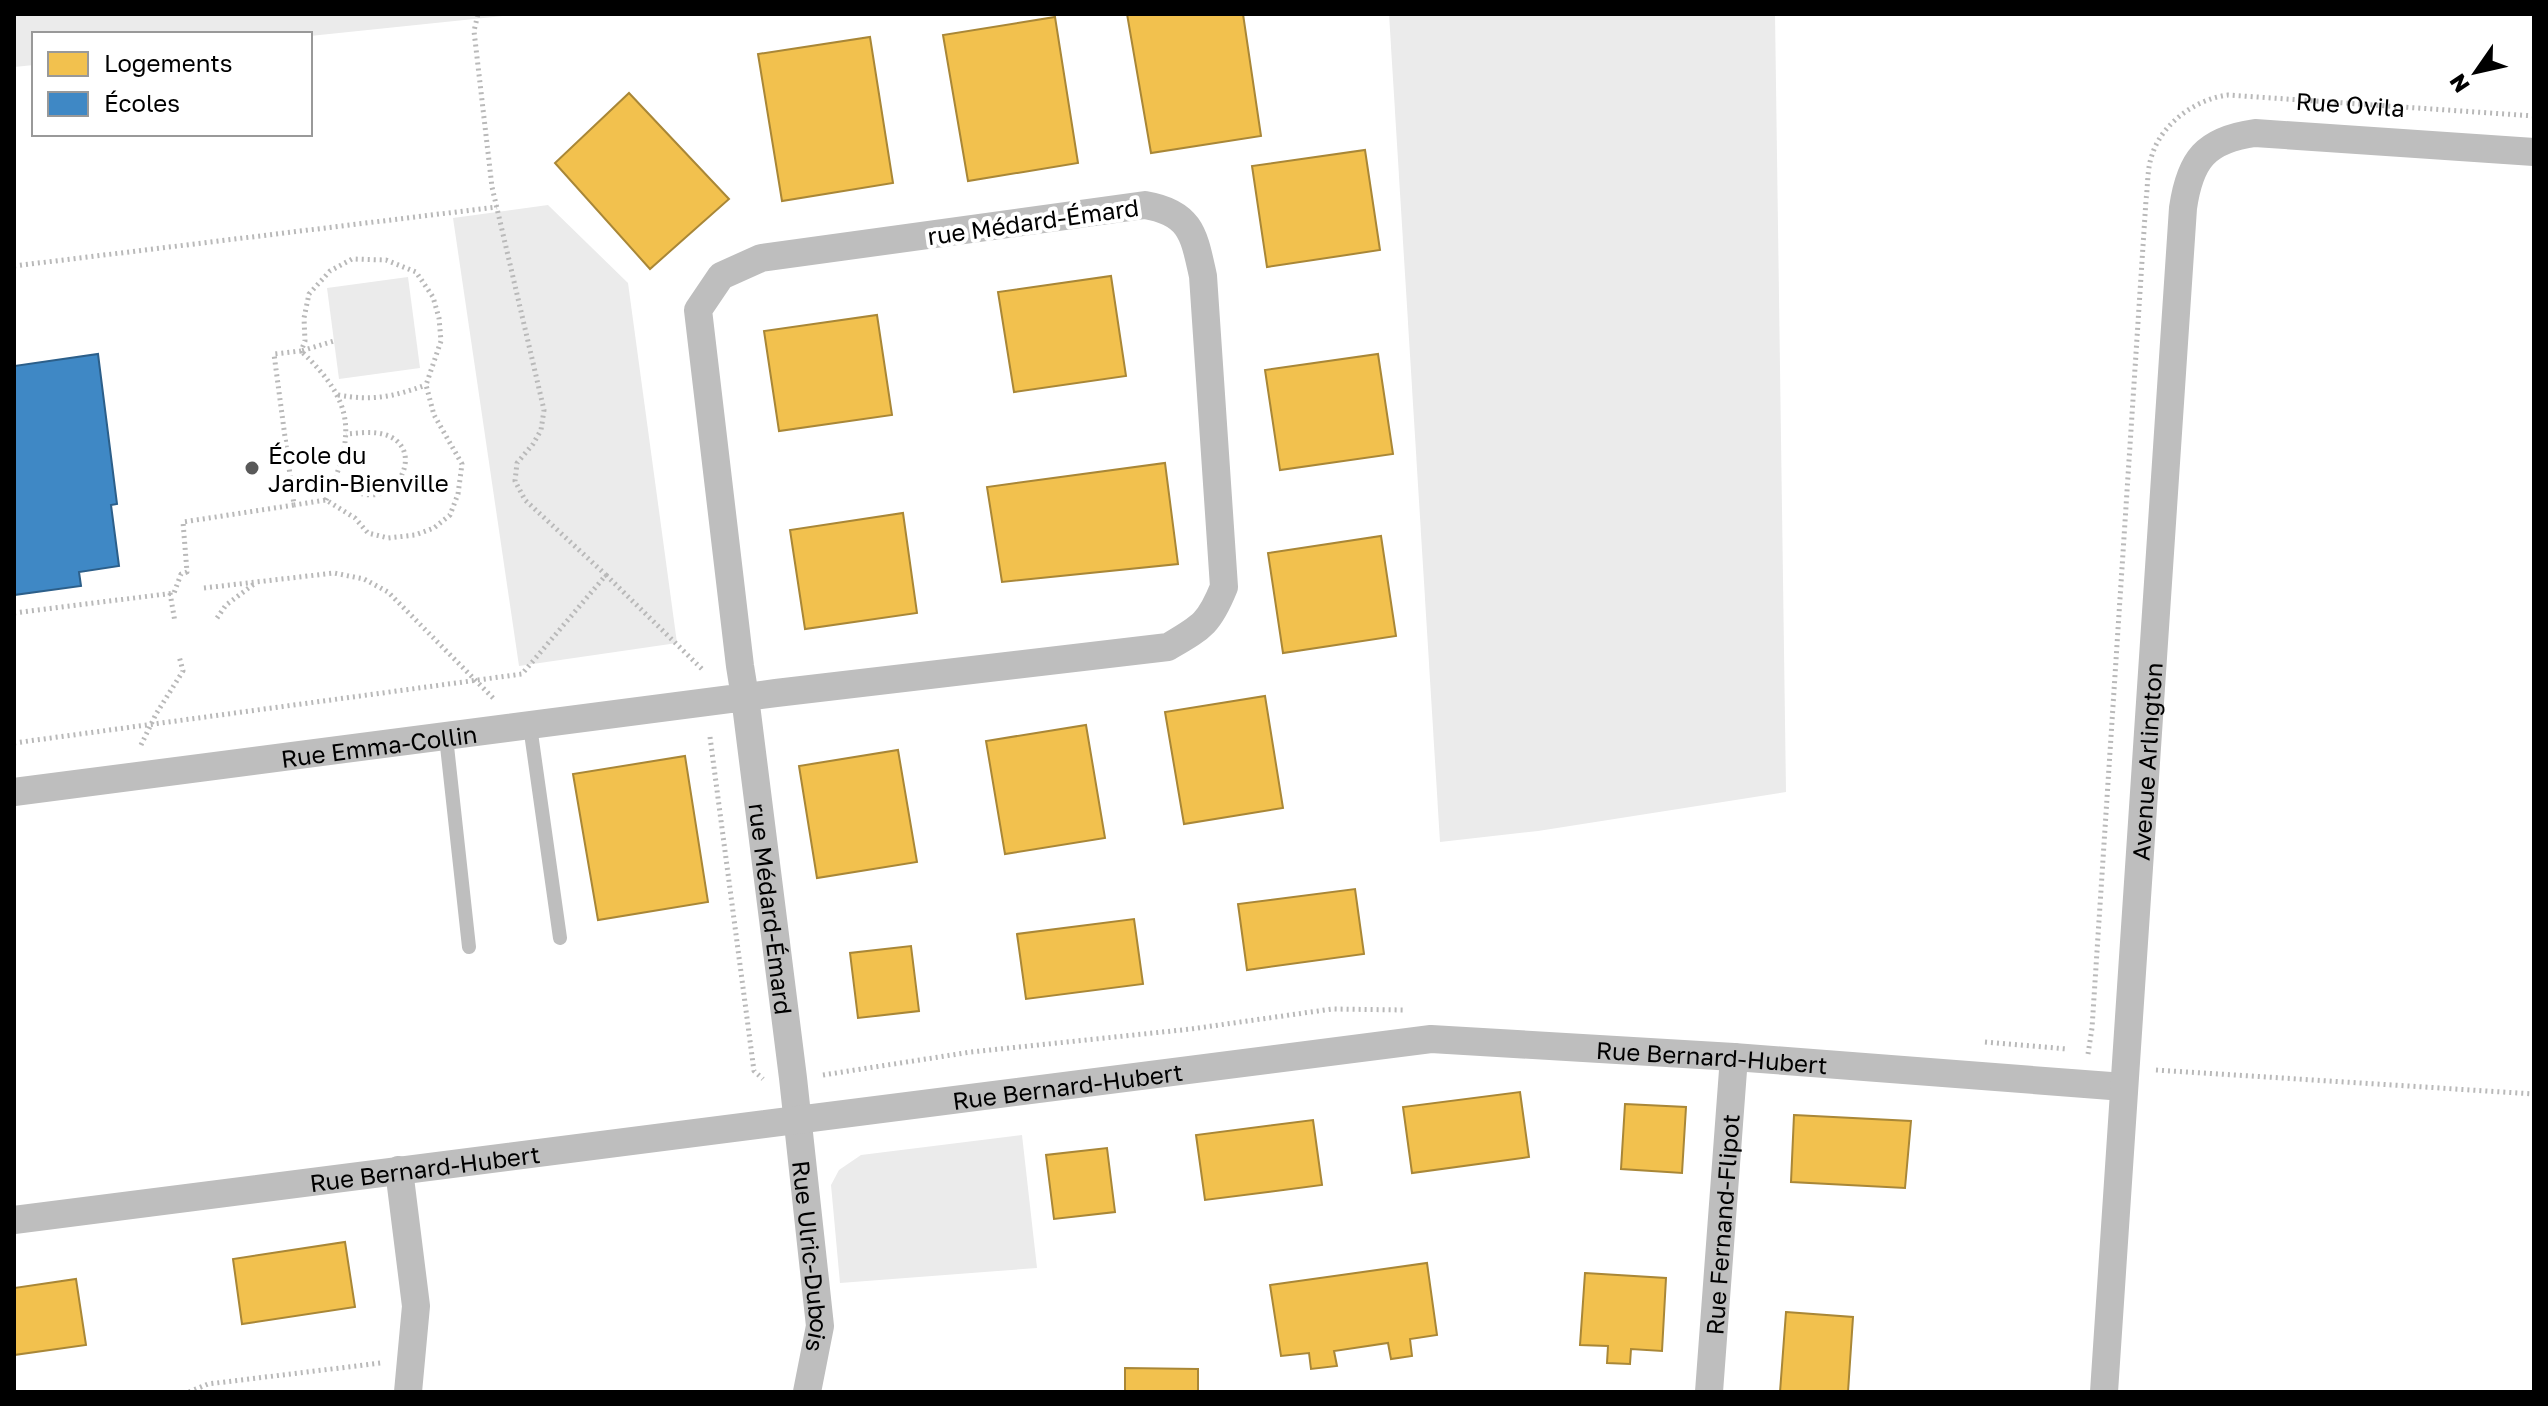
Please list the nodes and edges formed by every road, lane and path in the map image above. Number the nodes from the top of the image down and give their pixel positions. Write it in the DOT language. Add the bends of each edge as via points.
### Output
graph roads {
  1 [pos="478,14"];
  2 [pos="2534,116"];
  3 [pos="2174,121"];
  4 [pos="2216,143"];
  5 [pos="2534,152"];
  6 [pos="497,207"];
  7 [pos="14,266"];
  8 [pos="334,341"];
  9 [pos="301,351"];
  10 [pos="426,385"];
  11 [pos="337,394"];
  12 [pos="346,434"];
  13 [pos="335,479"];
  14 [pos="326,500"];
  15 [pos="294,505"];
  16 [pos="606,575"];
  17 [pos="255,583"];
  18 [pos="204,588"];
  19 [pos="170,593"];
  20 [pos="14,613"];
  21 [pos="217,618"];
  22 [pos="175,622"];
  23 [pos="179,656"];
  24 [pos="704,671"];
  25 [pos="477,680"];
  26 [pos="745,697"];
  27 [pos="495,700"];
  28 [pos="152,724"];
  29 [pos="530,726"];
  30 [pos="446,737"];
  31 [pos="710,737"];
  32 [pos="14,743"];
  33 [pos="141,745"];
  34 [pos="14,792"];
  35 [pos="560,938"];
  36 [pos="469,947"];
  37 [pos="2089,1054"];
  38 [pos="1734,1057"];
  39 [pos="2154,1070"];
  40 [pos="765,1082"];
  41 [pos="2124,1087"];
  42 [pos="2534,1094"];
  43 [pos="798,1119"];
  44 [pos="399,1170"];
  45 [pos="14,1220"];
  46 [pos="411,1360"];
  47 [pos="189,1392"];
  48 [pos="408,1392"];
  49 [pos="807,1392"];
  50 [pos="1709,1392"];
  51 [pos="2104,1392"];
  1 -- 6 [label="path" via="474,31"];
  2 -- 3 [label="path, Rue Ovila" via="2228,95 2195,106"];
  3 -- 37 [label="path, Avenue Arlington" via="2151,156 2146,200"];
  4 -- 5 [label="street, Rue Ovila" via="2255,133"];
  4 -- 41 [label="street, Avenue Arlington" via="2195,163 2183,208"];
  6 -- 7 [label="path"];
  6 -- 16 [label="path" via="544,410 541,430 517,463 515,481 525,500"];
  8 -- 9 [label="path"];
  9 -- 10 [label="path" via="309,294 330,271 352,259 386,260 416,272 433,297 441,341"];
  9 -- 11 [label="path"];
  9 -- 15 [label="path" via="274,354"];
  10 -- 11 [label="path" via="386,399"];
  10 -- 14 [label="path" via="434,415 462,464 450,515 434,528 388,538 368,533"];
  11 -- 12 [label="path"];
  12 -- 13 [label="path"];
  12 -- 13 [label="path" via="371,432 392,438 401,448 403,473 399,484 371,495"];
  13 -- 14 [label="path"];
  14 -- 15 [label="path"];
  15 -- 19 [label="path" via="183,522 187,572"];
  16 -- 24 [label="path"];
  16 -- 25 [label="path" via="522,674"];
  17 -- 18 [label="path"];
  17 -- 21 [label="path"];
  17 -- 25 [label="path" via="334,573 364,579 388,592"];
  19 -- 20 [label="path"];
  19 -- 22 [label="path"];
  23 -- 28 [label="path" via="183,671"];
  25 -- 27 [label="path"];
  25 -- 28 [label="path"];
  26 -- 26 [label="street, rue Médard-Émard" via="698,310 721,276 761,258 1145,205 1166,208 1193,231 1203,276 1224,587 1212,616 1168,647"];
  26 -- 29 [label="street, Rue Emma-Collin"];
  26 -- 43 [label="street, rue Médard-Émard"];
  28 -- 32 [label="path"];
  28 -- 33 [label="path"];
  29 -- 30 [label="street, Rue Emma-Collin"];
  29 -- 35 [label="lane"];
  30 -- 34 [label="street, Rue Emma-Collin"];
  30 -- 36 [label="lane"];
  31 -- 40 [label="path, rue Médard-Émard" via="754,1071"];
  38 -- 41 [label="street, Rue Bernard-Hubert"];
  38 -- 43 [label="street, Rue Bernard-Hubert" via="1431,1039"];
  38 -- 50 [label="street, Rue Fernand-Flipot"];
  39 -- 42 [label="path"];
  41 -- 51 [label="street, Avenue Arlington"];
  43 -- 44 [label="street, Rue Bernard-Hubert"];
  43 -- 49 [label="street, Rue Ulric-Dubois" via="820,1326"];
  44 -- 45 [label="street, Rue Bernard-Hubert"];
  44 -- 46 [label="street" via="416,1306"];
  46 -- 47 [label="path" via="208,1384"];
  46 -- 48 [label="street"];
}
